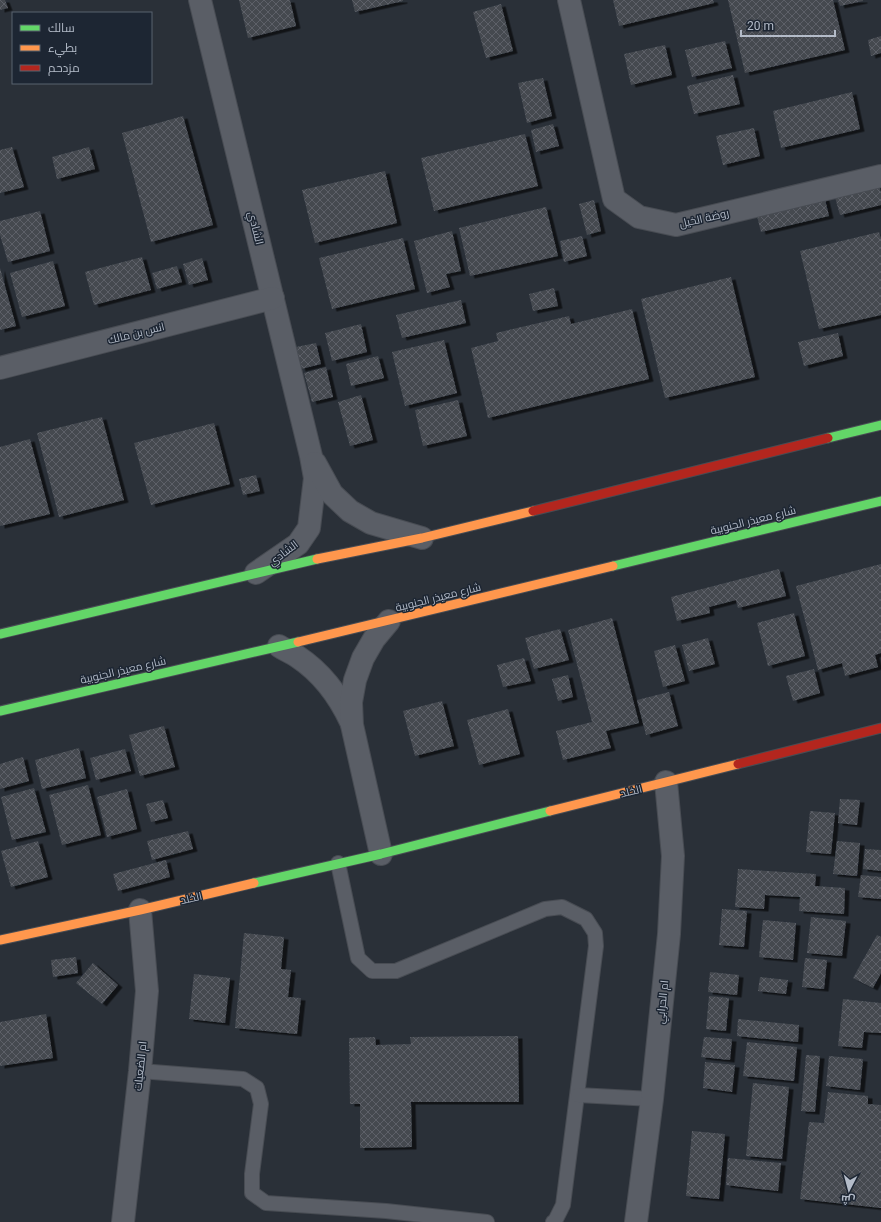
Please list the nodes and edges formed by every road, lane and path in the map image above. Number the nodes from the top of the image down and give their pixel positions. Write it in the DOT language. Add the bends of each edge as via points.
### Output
graph roads {
  1 [pos="200,0"];
  2 [pos="569,0"];
  3 [pos="881,176"];
  4 [pos="273,298"];
  5 [pos="0,368"];
  6 [pos="881,425"];
  7 [pos="311,456"];
  8 [pos="881,501"];
  9 [pos="422,538"];
  10 [pos="253,575"];
  11 [pos="389,621"];
  12 [pos="0,634"];
  13 [pos="279,646"];
  14 [pos="0,711"];
  15 [pos="352,725"];
  16 [pos="881,728"];
  17 [pos="666,782"];
  18 [pos="381,854"];
  19 [pos="338,863"];
  20 [pos="140,910"];
  21 [pos="0,940"];
  22 [pos="140,1071"];
  23 [pos="578,1095"];
  24 [pos="652,1100"];
  25 [pos="386,1217"];
  26 [pos="123,1222"];
  27 [pos="488,1222"];
  28 [pos="552,1222"];
  29 [pos="636,1222"];
  1 -- 4 [label="street, الشادي"];
  2 -- 3 [label="street, روضة الخيل" via="614,199 639,217 676,224"];
  4 -- 5 [label="street, انس بن مالك"];
  4 -- 7 [label="street, الشادي"];
  6 -- 9 [label="street"];
  7 -- 9 [label="street, الشادي" via="332,494 350,511 371,523"];
  7 -- 10 [label="street, الشادي" via="315,478 309,528 298,544"];
  8 -- 11 [label="street, شارع معيذر الجنوبية"];
  9 -- 10 [label="street"];
  10 -- 12 [label="street"];
  11 -- 13 [label="street, شارع معيذر الجنوبية"];
  11 -- 15 [label="street" via="363,658 355,680 351,702"];
  13 -- 14 [label="street, شارع معيذر الجنوبية"];
  13 -- 15 [label="street" via="316,671 343,705"];
  15 -- 18 [label="street"];
  16 -- 17 [label="street, الخلد"];
  17 -- 18 [label="street, الخلد"];
  17 -- 24 [label="street, ام الحرابي" via="673,856 669,934"];
  18 -- 19 [label="street, الخلد"];
  19 -- 20 [label="street, الخلد"];
  19 -- 23 [label="lane" via="358,958 372,971 396,971 545,909 562,906 586,919 595,933 596,946"];
  20 -- 21 [label="street, الخلد"];
  20 -- 22 [label="street, ام الضعيات" via="147,991"];
  22 -- 25 [label="lane" via="243,1079 257,1088 261,1104 252,1193 266,1204"];
  22 -- 26 [label="street, ام الضعيات"];
  23 -- 24 [label="lane"];
  23 -- 28 [label="lane" via="563,1205"];
  24 -- 29 [label="street, ام الحرابي"];
  25 -- 27 [label="lane"];
}
